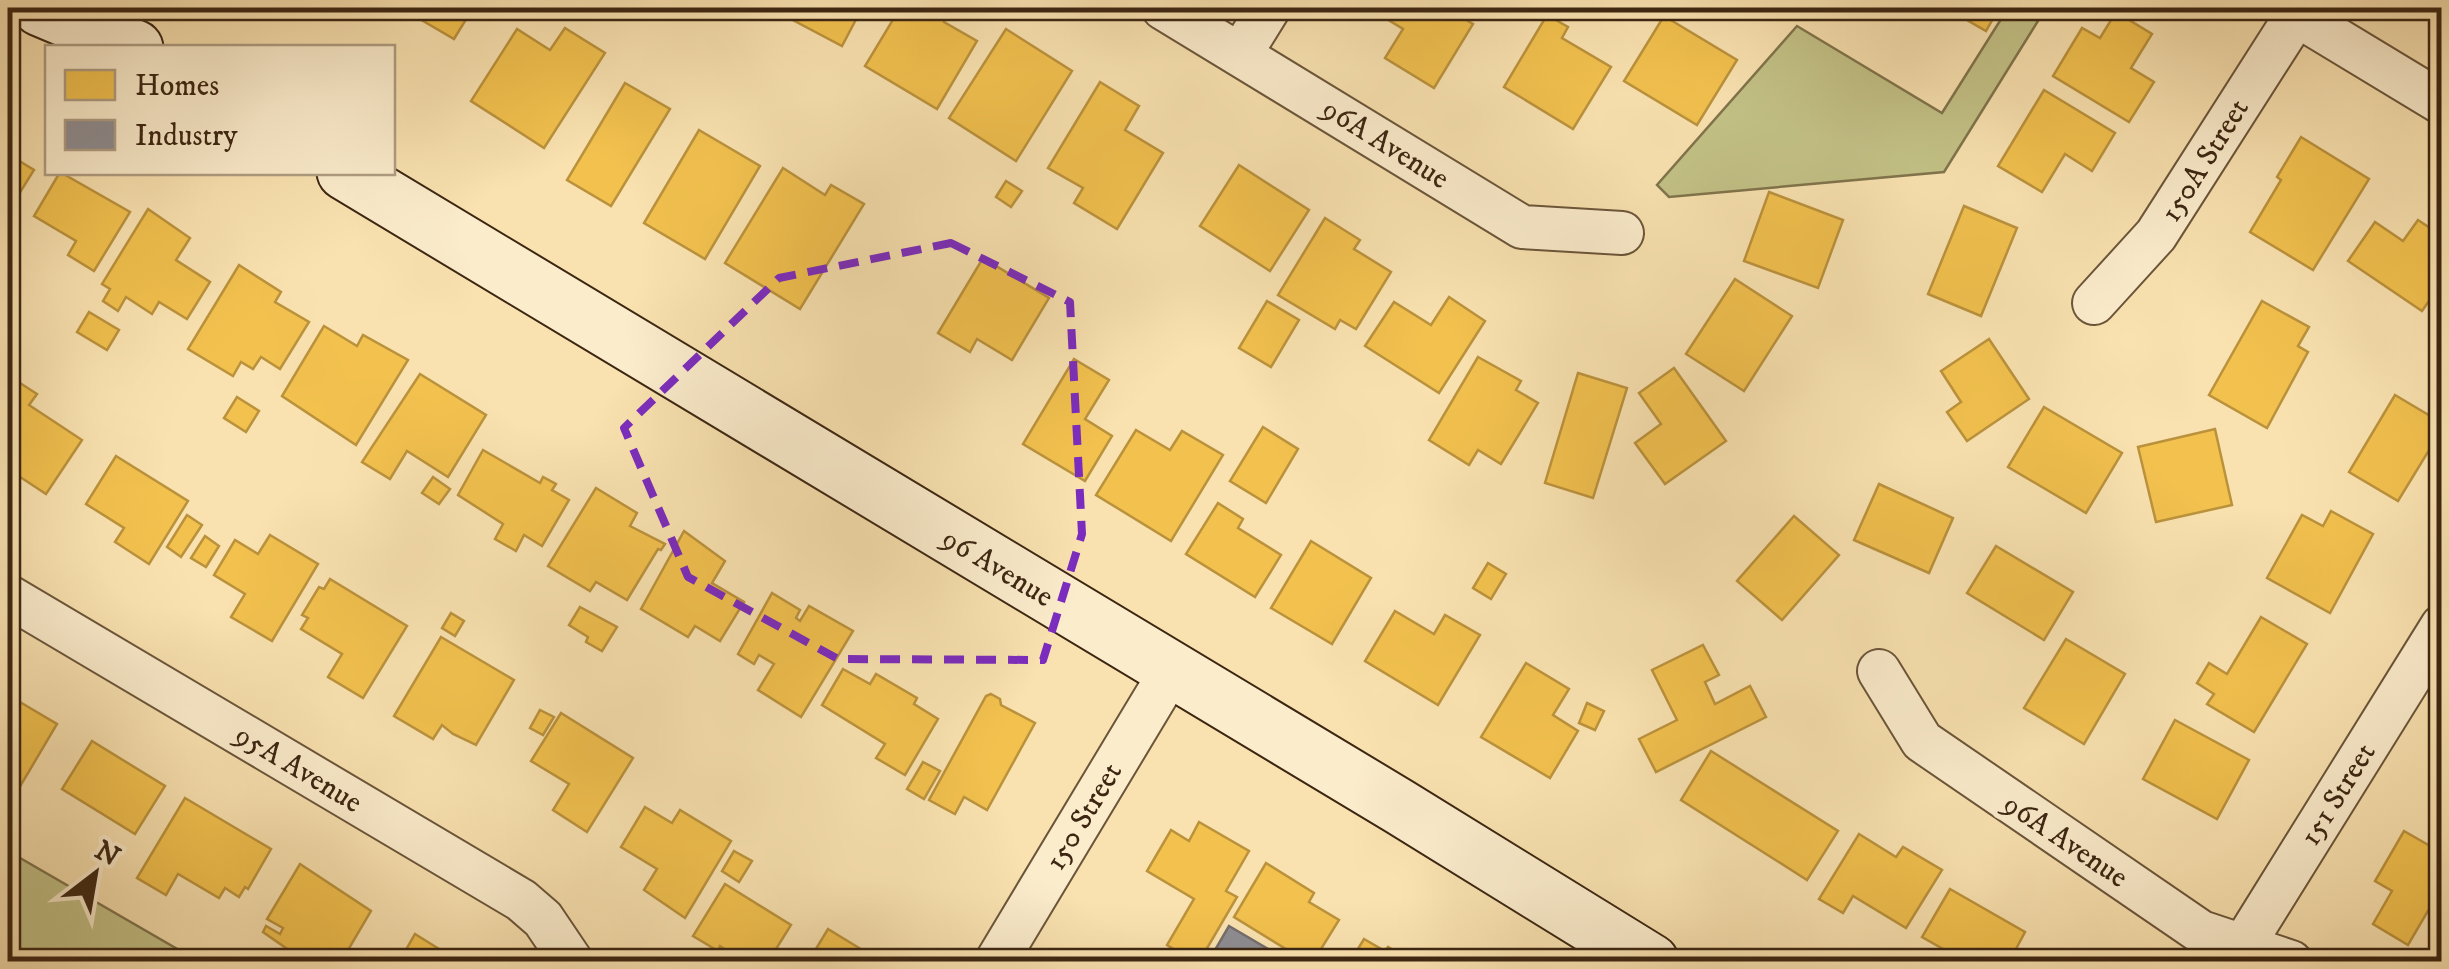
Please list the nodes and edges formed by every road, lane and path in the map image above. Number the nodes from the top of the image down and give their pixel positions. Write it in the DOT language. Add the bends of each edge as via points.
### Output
graph roads {
  1 [pos="40,8"];
  2 [pos="90,8"];
  3 [pos="1163,8"];
  4 [pos="1269,8"];
  5 [pos="2294,10"];
  6 [pos="131,45"];
  7 [pos="134,45"];
  8 [pos="1241,53"];
  9 [pos="2442,103"];
  10 [pos="350,175"];
  11 [pos="1622,232"];
  12 [pos="2094,302"];
  13 [pos="8,596"];
  14 [pos="2442,626"];
  15 [pos="1879,670"];
  16 [pos="1171,672"];
  17 [pos="2238,953"];
  18 [pos="572,962"];
  19 [pos="996,962"];
  20 [pos="1651,962"];
  21 [pos="2291,962"];
  1 -- 6 [label="main road"];
  2 -- 7 [label="main road"];
  3 -- 8 [label="street, 96A Avenue"];
  4 -- 8 [label="street"];
  5 -- 9 [label="street"];
  5 -- 12 [label="street, 150A Street" via="2156,235"];
  8 -- 11 [label="street, 96A Avenue" via="1522,227"];
  10 -- 16 [label="main road, 96 Avenue"];
  13 -- 18 [label="street, 95A Avenue" via="520,900 543,919"];
  14 -- 17 [label="street, 151 Street"];
  15 -- 17 [label="street, 96A Avenue" via="1922,741"];
  16 -- 19 [label="street, 150 Street"];
  16 -- 20 [label="main road, 96 Avenue"];
  17 -- 21 [label="street, 96A Avenue"];
}
